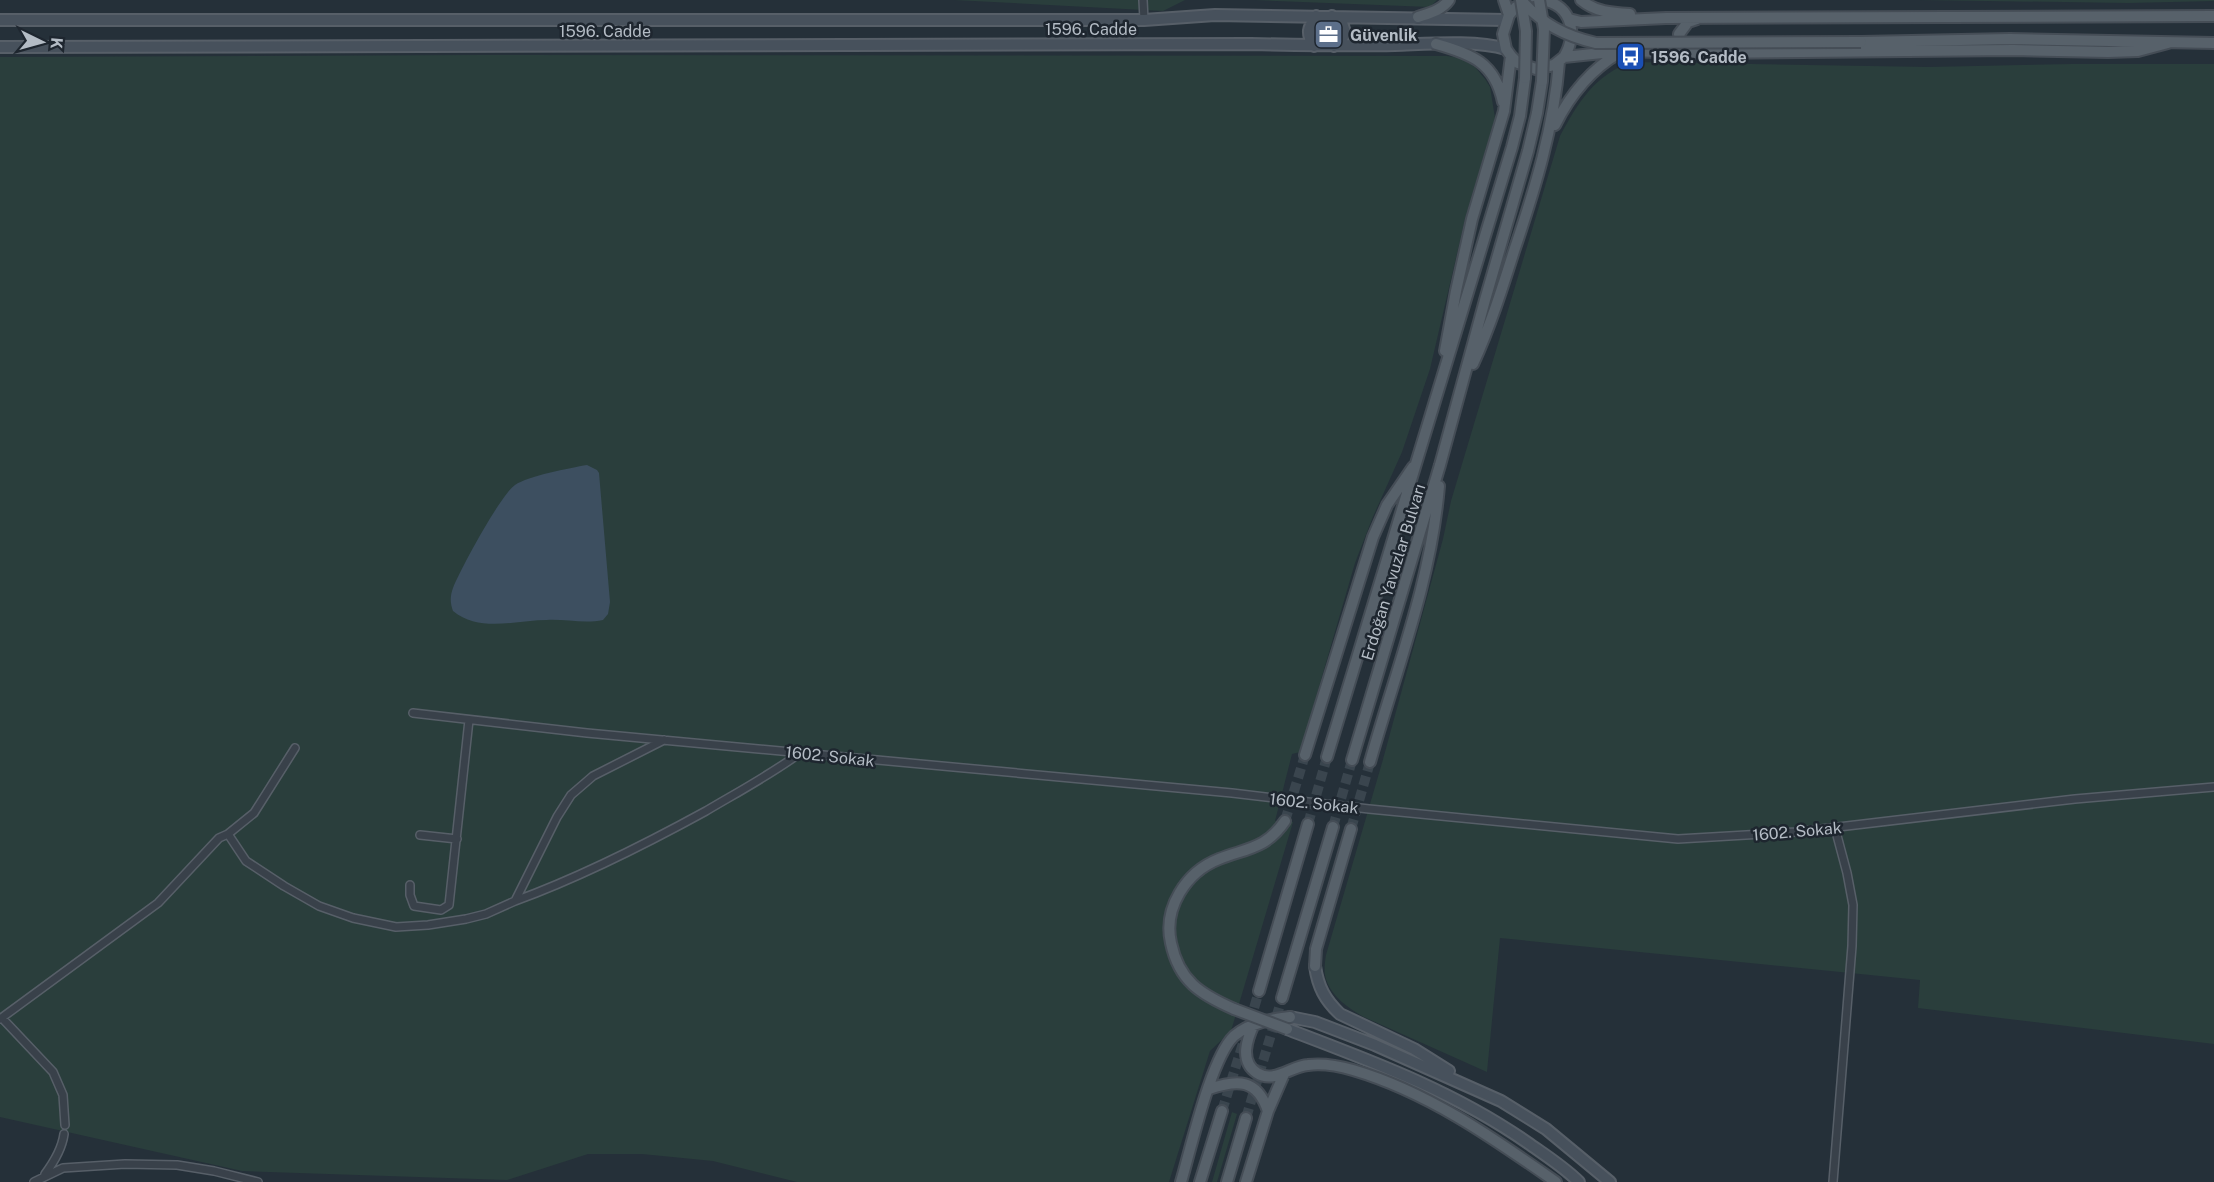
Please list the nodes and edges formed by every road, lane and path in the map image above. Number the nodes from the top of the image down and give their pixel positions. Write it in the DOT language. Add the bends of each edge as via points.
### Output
graph roads {
  1 [pos="1143,0"];
  2 [pos="1449,0"];
  3 [pos="1504,0"];
  4 [pos="1521,0"];
  5 [pos="1536,0"];
  6 [pos="1562,0"];
  7 [pos="1581,0"];
  8 [pos="1316,16"];
  9 [pos="1332,16"];
  10 [pos="2214,16"];
  11 [pos="1419,17"];
  12 [pos="1507,17"];
  13 [pos="1567,17"];
  14 [pos="1666,18"];
  15 [pos="1700,18"];
  16 [pos="0,20"];
  17 [pos="1144,20"];
  18 [pos="2168,43"];
  19 [pos="2214,43"];
  20 [pos="1436,44"];
  21 [pos="1314,46"];
  22 [pos="1334,46"];
  23 [pos="0,47"];
  24 [pos="1621,51"];
  25 [pos="1508,53"];
  26 [pos="1700,53"];
  27 [pos="1561,59"];
  28 [pos="1504,111"];
  29 [pos="1546,144"];
  30 [pos="1461,391"];
  31 [pos="1438,393"];
  32 [pos="1418,459"];
  33 [pos="1440,465"];
  34 [pos="413,713"];
  35 [pos="468,720"];
  36 [pos="664,740"];
  37 [pos="295,748"];
  38 [pos="800,753"];
  39 [pos="1305,755"];
  40 [pos="1327,758"];
  41 [pos="1352,760"];
  42 [pos="1370,762"];
  43 [pos="2214,787"];
  44 [pos="1285,822"];
  45 [pos="1308,824"];
  46 [pos="1333,827"];
  47 [pos="1835,828"];
  48 [pos="1351,829"];
  49 [pos="228,834"];
  50 [pos="420,835"];
  51 [pos="457,839"];
  52 [pos="410,885"];
  53 [pos="515,901"];
  54 [pos="1259,991"];
  55 [pos="1282,998"];
  56 [pos="1,1018"];
  57 [pos="1254,1024"];
  58 [pos="1284,1074"];
  59 [pos="1468,1085"];
  60 [pos="1209,1089"];
  61 [pos="1222,1111"];
  62 [pos="1268,1111"];
  63 [pos="1246,1118"];
  64 [pos="44,1176"];
  65 [pos="34,1182"];
  66 [pos="258,1182"];
  67 [pos="1181,1182"];
  68 [pos="1200,1182"];
  69 [pos="1227,1182"];
  70 [pos="1246,1182"];
  71 [pos="1556,1182"];
  72 [pos="1579,1182"];
  73 [pos="1610,1182"];
  74 [pos="1833,1182"];
  1 -- 17 [label="street"];
  2 -- 11 [label="main road"];
  3 -- 12 [label="main road, Erdoğan Yavuzlar Bulvarı"];
  4 -- 18 [label="main road, 1596. Cadde, bridge" via="1563,34 1596,43 2010,39"];
  4 -- 31 [label="main road, Erdoğan Yavuzlar Bulvarı, bridge" via="1526,31 1520,116"];
  5 -- 12 [label="main road" via="1516,7"];
  5 -- 13 [label="main road" via="1552,3"];
  5 -- 30 [label="main road, Erdoğan Yavuzlar Bulvarı, bridge" via="1544,29 1537,113"];
  6 -- 13 [label="main road, Erdoğan Yavuzlar Bulvarı"];
  7 -- 14 [label="main road" via="1604,12"];
  8 -- 9 [label="main road, 1596. Cadde"];
  8 -- 17 [label="main road, 1596. Cadde" via="1215,15"];
  8 -- 21 [label="main road" via="1308,28"];
  9 -- 11 [label="main road, 1596. Cadde"];
  9 -- 22 [label="main road" via="1342,23 1345,32 1341,42"];
  10 -- 15 [label="main road"];
  11 -- 12 [label="main road, 1596. Cadde"];
  12 -- 25 [label="main road, Erdoğan Yavuzlar Bulvarı" via="1503,34"];
  13 -- 14 [label="main road" via="1581,22"];
  13 -- 27 [label="main road, Erdoğan Yavuzlar Bulvarı" via="1572,40"];
  14 -- 15 [label="main road"];
  15 -- 26 [label="main road" via="1688,22 1679,33 1681,42"];
  16 -- 17 [label="main road, 1596. Cadde"];
  18 -- 19 [label="main road, 1596. Cadde"];
  18 -- 26 [label="main road, 1596. Cadde" via="2138,51 2109,52"];
  20 -- 22 [label="main road, 1596. Cadde"];
  20 -- 25 [label="main road, 1596. Cadde" via="1494,45"];
  20 -- 28 [label="main road" via="1483,64 1495,78"];
  21 -- 22 [label="main road, 1596. Cadde"];
  21 -- 23 [label="main road, 1596. Cadde"];
  24 -- 26 [label="main road, 1596. Cadde"];
  24 -- 27 [label="main road, 1596. Cadde"];
  24 -- 29 [label="main road" via="1578,87"];
  25 -- 27 [label="main road, 1596. Cadde" via="1518,63 1536,69"];
  25 -- 28 [label="main road, Erdoğan Yavuzlar Bulvarı"];
  27 -- 29 [label="main road, Erdoğan Yavuzlar Bulvarı"];
  28 -- 31 [label="main road, Erdoğan Yavuzlar Bulvarı" via="1463,257"];
  29 -- 30 [label="main road, Erdoğan Yavuzlar Bulvarı" via="1486,335"];
  30 -- 33 [label="main road, Erdoğan Yavuzlar Bulvarı"];
  31 -- 32 [label="main road, Erdoğan Yavuzlar Bulvarı"];
  32 -- 39 [label="main road" via="1387,505 1373,537"];
  32 -- 40 [label="main road, Erdoğan Yavuzlar Bulvarı"];
  33 -- 41 [label="main road, Erdoğan Yavuzlar Bulvarı"];
  33 -- 42 [label="main road" via="1436,525 1425,579"];
  34 -- 35 [label="street, 1602. Sokak"];
  35 -- 36 [label="street, 1602. Sokak"];
  35 -- 51 [label="street"];
  36 -- 38 [label="street, 1602. Sokak"];
  36 -- 53 [label="street" via="593,776 571,795"];
  37 -- 49 [label="street" via="254,813"];
  38 -- 47 [label="street, 1602. Sokak" via="1678,839"];
  38 -- 53 [label="street" via="774,772 640,848"];
  43 -- 47 [label="street, 1602. Sokak" via="2075,799"];
  44 -- 72 [label="main road, bridge" via="1267,841 1210,863 1179,893 1170,915 1169,937 1174,959 1184,976 1206,995 1234,1008 1392,1069 1456,1099 1522,1138"];
  45 -- 54 [label="main road"];
  46 -- 55 [label="main road"];
  47 -- 74 [label="street" via="1849,887 1852,926"];
  48 -- 59 [label="main road" via="1316,949 1320,989 1340,1014 1430,1058"];
  49 -- 53 [label="street" via="255,868 319,906 353,918 396,927 428,925 486,914"];
  49 -- 56 [label="street" via="219,838 158,903"];
  50 -- 51 [label="street"];
  51 -- 52 [label="street" via="449,905 441,910 414,906"];
  56 -- 64 [label="street" via="53,1072 63,1095 63,1142"];
  57 -- 58 [label="main road" via="1245,1048 1251,1067 1266,1077"];
  57 -- 59 [label="main road" via="1290,1017 1306,1019"];
  57 -- 60 [label="main road" via="1227,1044"];
  58 -- 62 [label="main road"];
  58 -- 71 [label="main road" via="1317,1064 1382,1080 1476,1128"];
  59 -- 73 [label="main road" via="1529,1117"];
  60 -- 62 [label="main road" via="1237,1082 1251,1086 1262,1096"];
  60 -- 67 [label="main road"];
  61 -- 68 [label="main road"];
  62 -- 70 [label="main road"];
  63 -- 69 [label="main road"];
  64 -- 65 [label="street"];
  64 -- 66 [label="street" via="63,1168 177,1165"];
}
